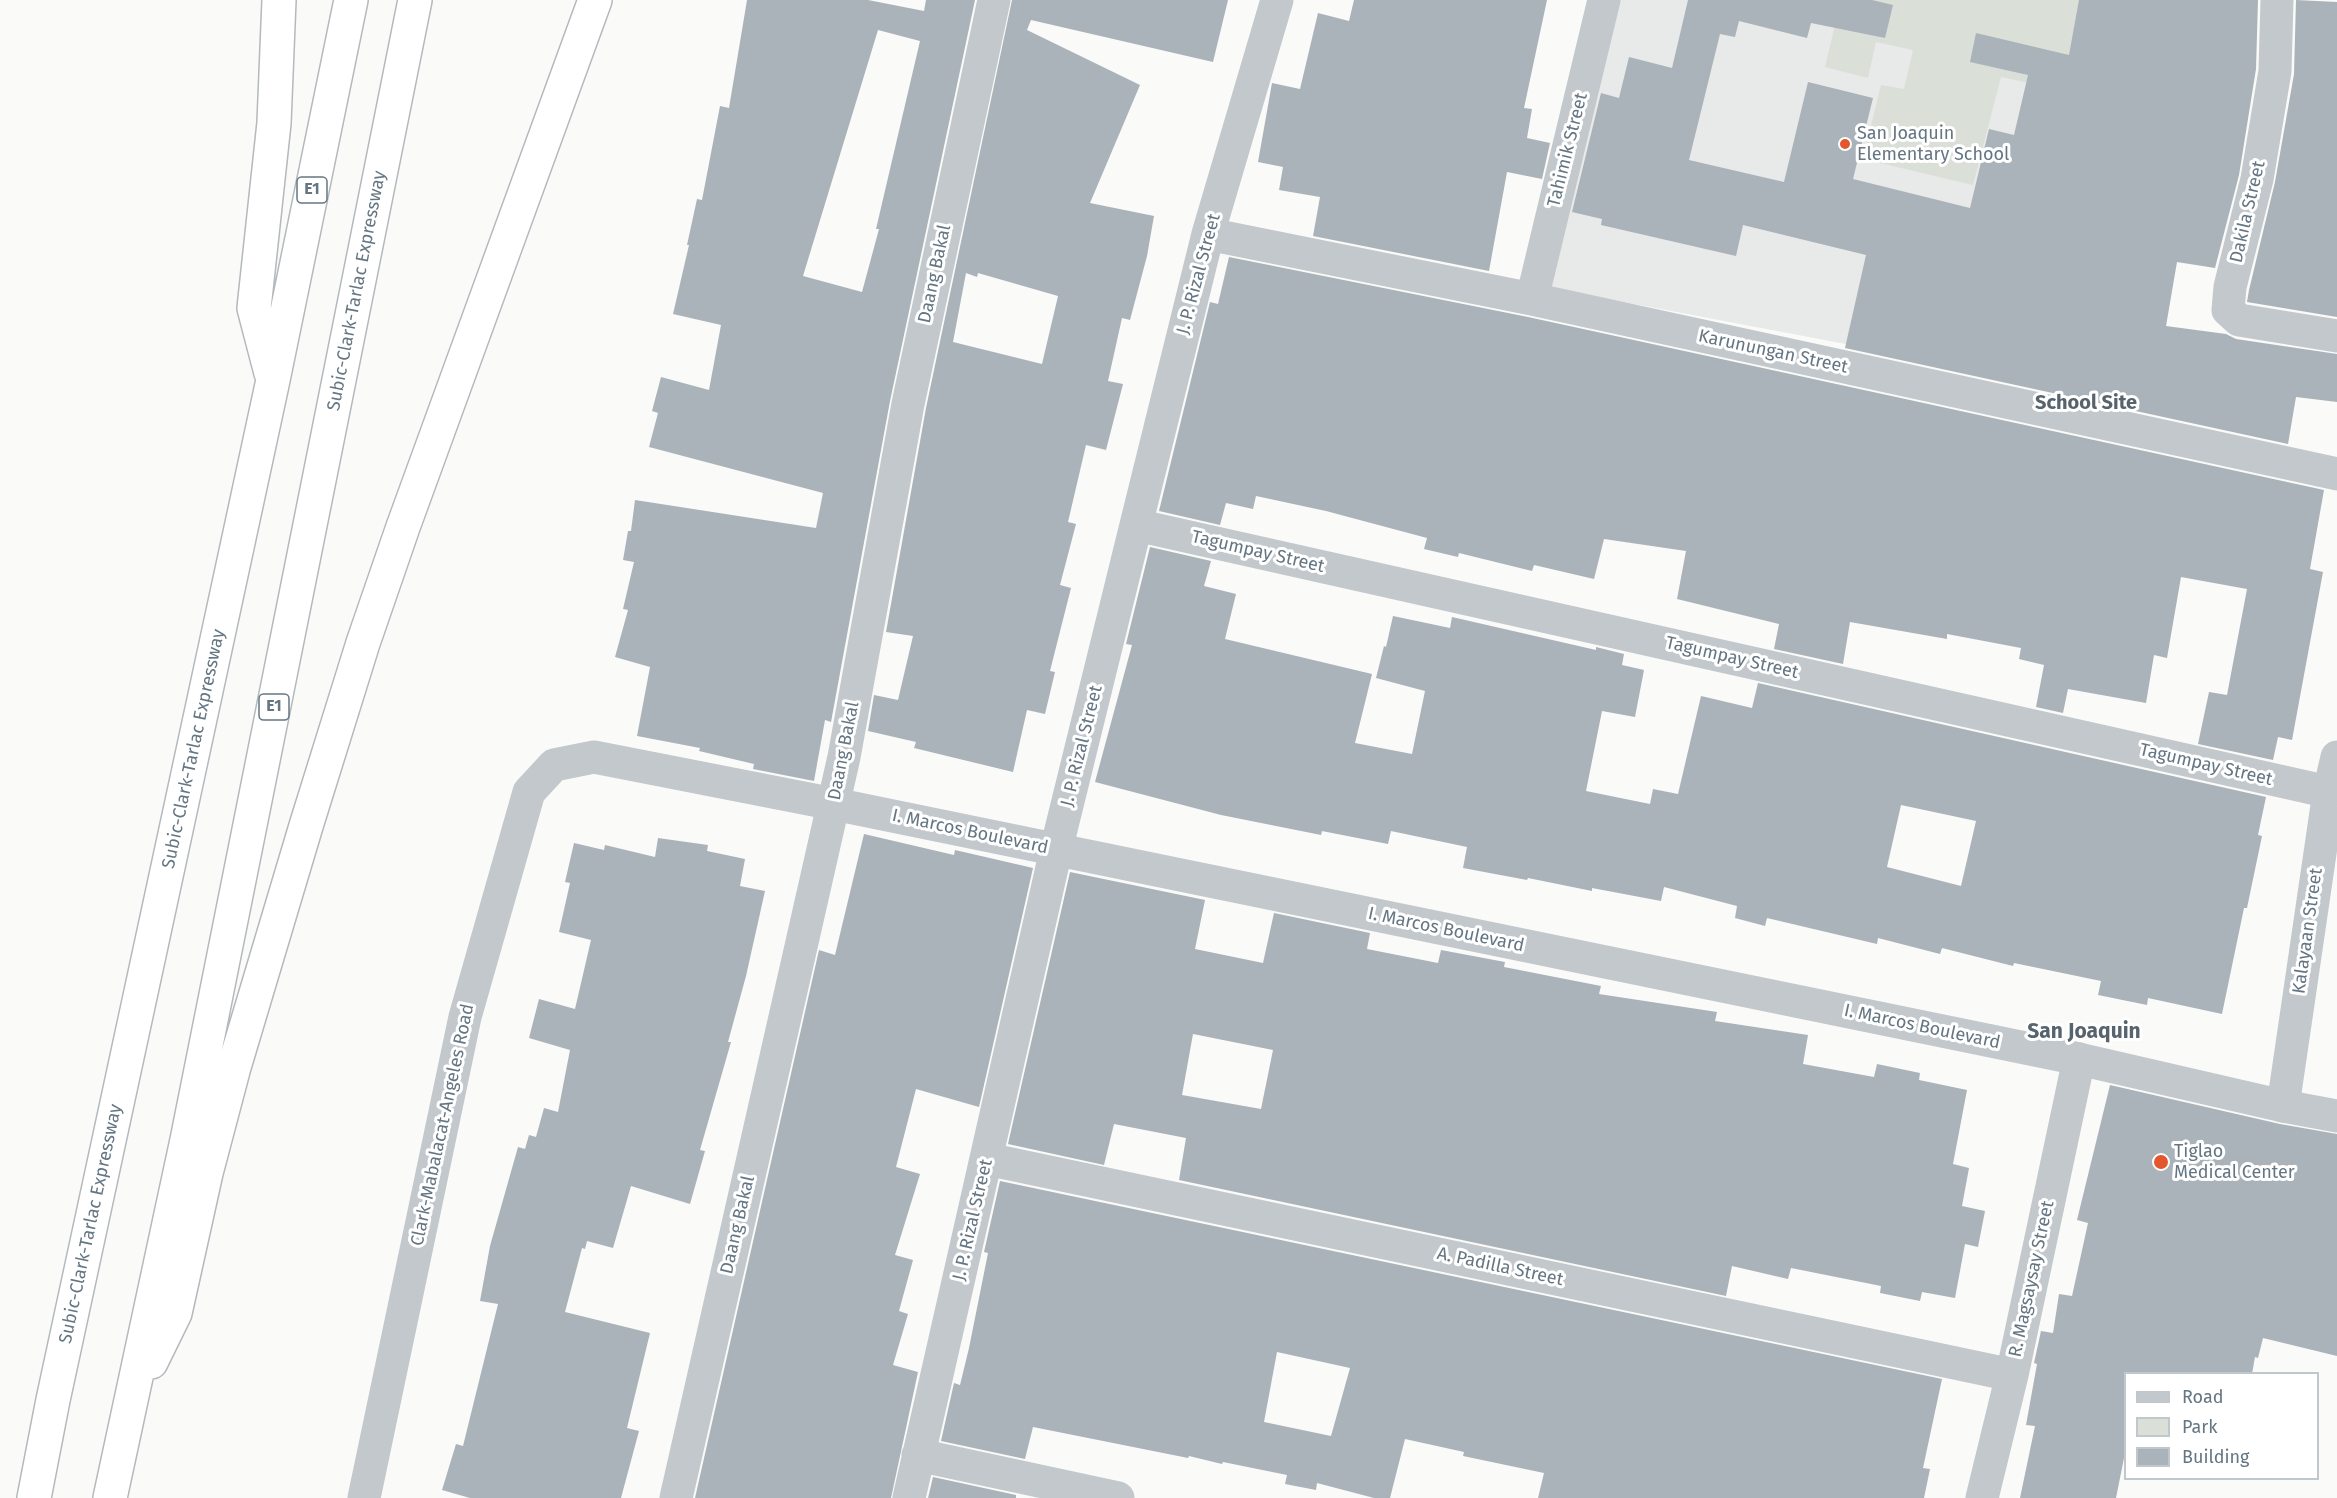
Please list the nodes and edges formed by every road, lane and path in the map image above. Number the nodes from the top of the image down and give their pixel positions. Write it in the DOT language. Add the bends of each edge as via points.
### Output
graph roads {
  1 [pos="279,0"];
  2 [pos="351,0"];
  3 [pos="415,0"];
  4 [pos="595,0"];
  5 [pos="994,0"];
  6 [pos="1277,0"];
  7 [pos="1604,0"];
  8 [pos="2277,0"];
  9 [pos="1208,234"];
  10 [pos="1532,299"];
  11 [pos="2337,336"];
  12 [pos="273,380"];
  13 [pos="2337,474"];
  14 [pos="1136,525"];
  15 [pos="2337,758"];
  16 [pos="554,765"];
  17 [pos="2329,792"];
  18 [pos="834,804"];
  19 [pos="1056,850"];
  20 [pos="2079,1059"];
  21 [pos="2283,1106"];
  22 [pos="2337,1116"];
  23 [pos="987,1159"];
  24 [pos="2012,1376"];
  25 [pos="127,1412"];
  26 [pos="918,1455"];
  27 [pos="34,1498"];
  28 [pos="110,1498"];
  29 [pos="364,1498"];
  30 [pos="676,1498"];
  31 [pos="909,1498"];
  32 [pos="1118,1498"];
  33 [pos="1982,1498"];
  1 -- 12 [label="highway" via="274,123 254,308"];
  2 -- 12 [label="highway, Subic-Clark-Tarlac Expressway / E1"];
  3 -- 25 [label="highway, Subic-Clark-Tarlac Expressway / E1" via="189,1129"];
  4 -- 25 [label="highway" via="363,643 237,1056 175,1313"];
  5 -- 18 [label="street, Daang Bakal" via="908,404"];
  6 -- 9 [label="street, J. P. Rizal Street"];
  7 -- 10 [label="street, Tahimik Street"];
  8 -- 11 [label="street, Dakila Street" via="2275,71 2257,179 2230,287 2228,310 2239,320"];
  9 -- 10 [label="street, Karunungan Street"];
  9 -- 14 [label="street, J. P. Rizal Street"];
  10 -- 13 [label="street, Karunungan Street"];
  12 -- 27 [label="highway, Subic-Clark-Tarlac Expressway / E1"];
  14 -- 17 [label="street, Tagumpay Street"];
  14 -- 19 [label="street, J. P. Rizal Street"];
  15 -- 17 [label="street, Kalayaan Street"];
  16 -- 18 [label="street, I. Marcos Boulevard" via="594,758"];
  16 -- 29 [label="street, Clark-Mabalacat-Angeles Road" via="529,792 465,1017"];
  17 -- 21 [label="street, Kalayaan Street"];
  18 -- 19 [label="street, I. Marcos Boulevard"];
  18 -- 30 [label="street, Daang Bakal"];
  19 -- 20 [label="street, I. Marcos Boulevard"];
  19 -- 23 [label="street, J. P. Rizal Street"];
  20 -- 21 [label="street, I. Marcos Boulevard"];
  20 -- 24 [label="street, R. Magsaysay Street"];
  21 -- 22 [label="street, I. Marcos Boulevard"];
  23 -- 24 [label="street, A. Padilla Street"];
  23 -- 26 [label="street, J. P. Rizal Street"];
  24 -- 33 [label="street, R. Magsaysay Street"];
  25 -- 28 [label="highway, Subic-Clark-Tarlac Expressway / E1"];
  26 -- 31 [label="street, J. P. Rizal Street"];
  26 -- 32 [label="street"];
}
